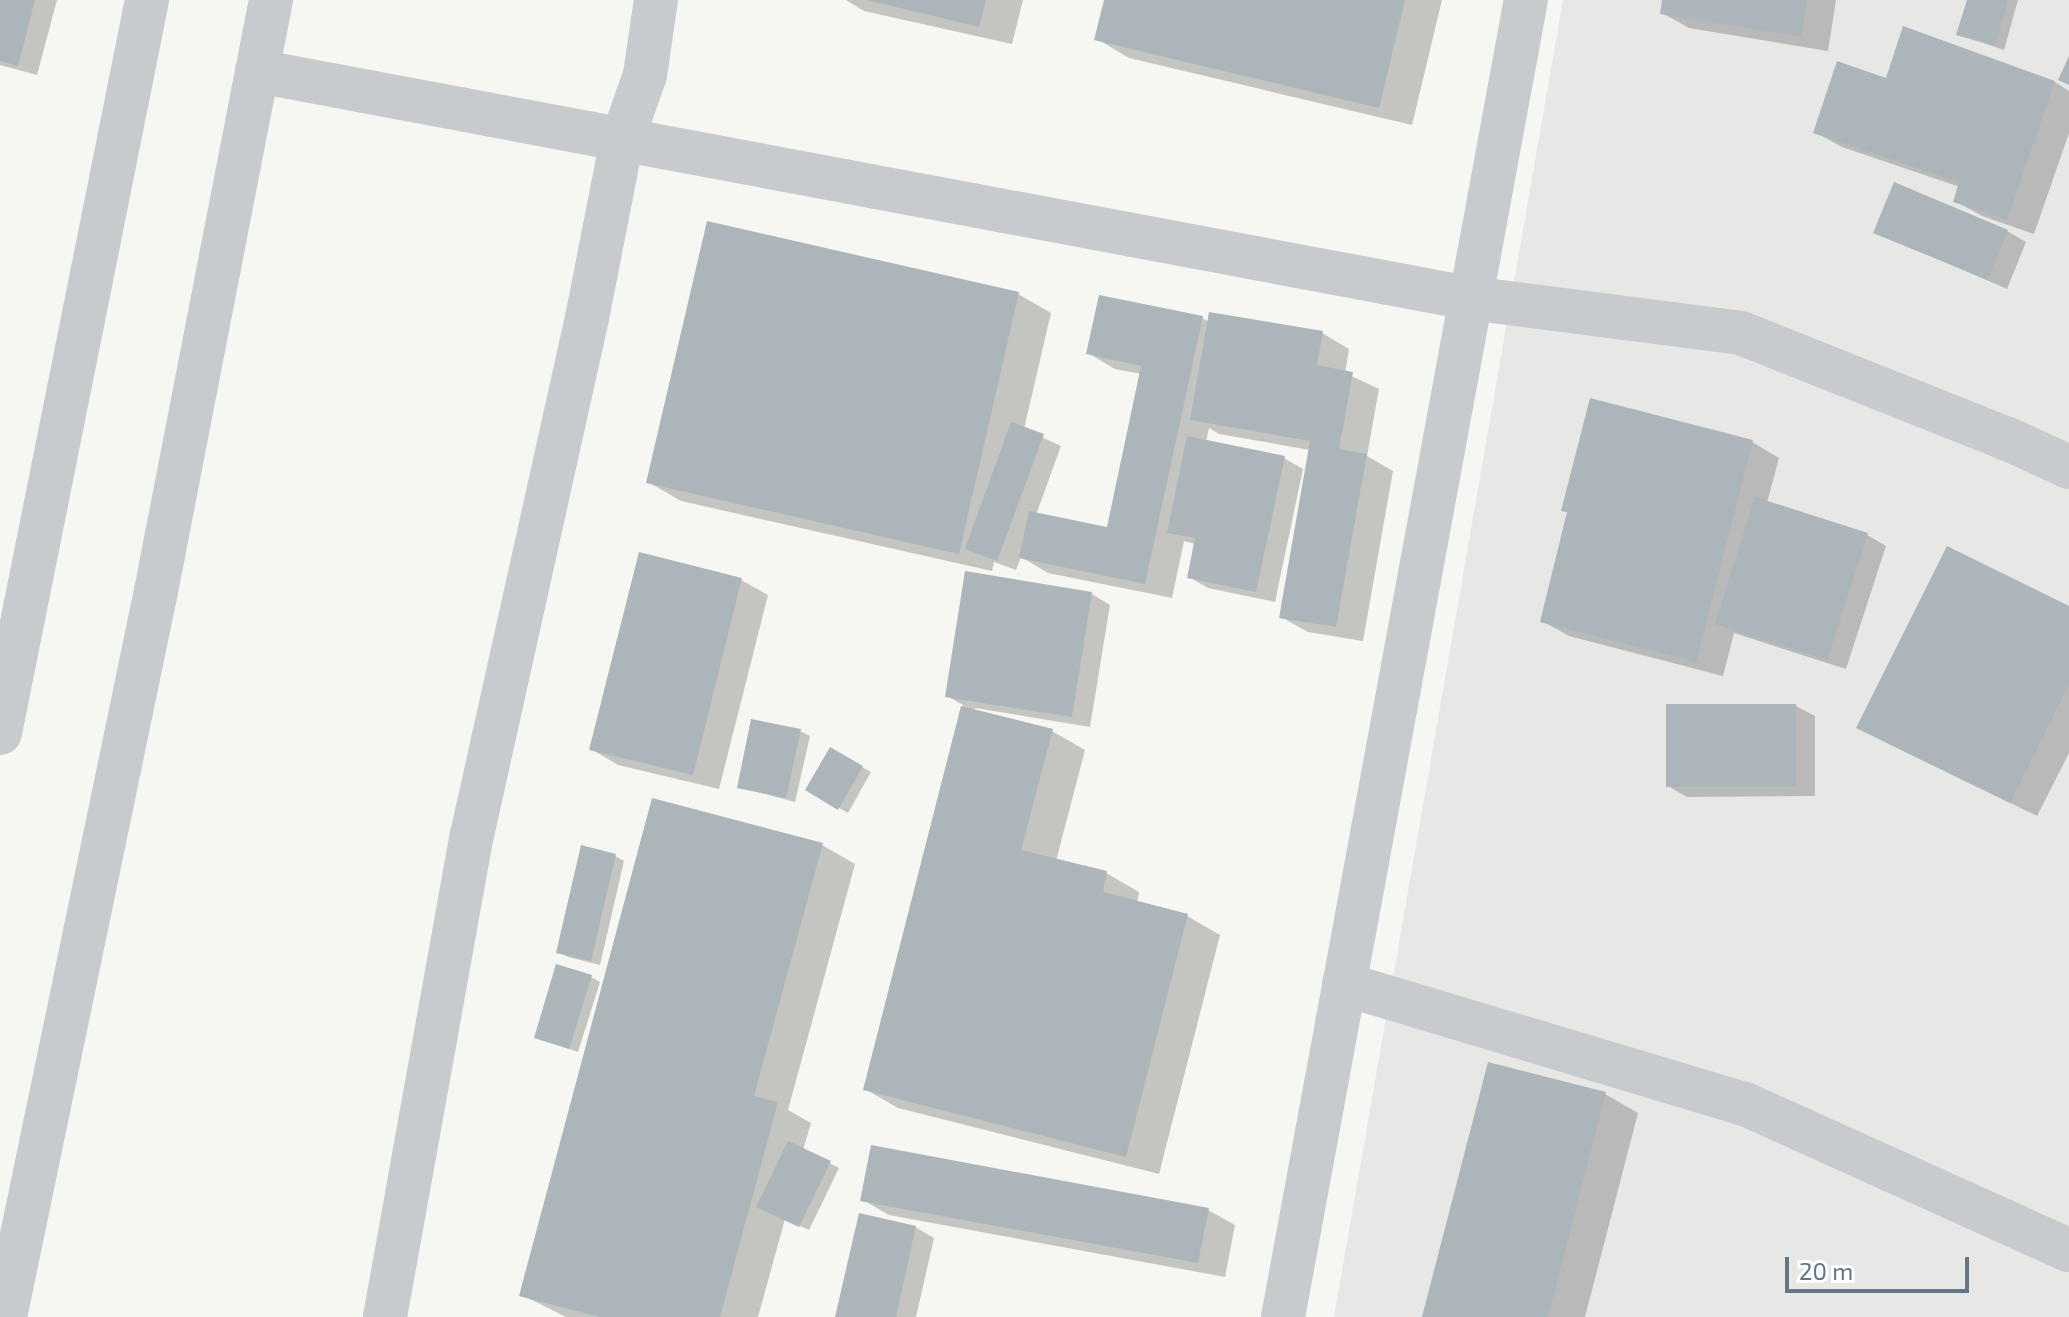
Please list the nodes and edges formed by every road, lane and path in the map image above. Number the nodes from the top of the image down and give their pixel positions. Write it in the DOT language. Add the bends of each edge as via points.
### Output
graph roads {
  1 [pos="147,0"];
  2 [pos="271,0"];
  3 [pos="656,0"];
  4 [pos="1526,0"];
  5 [pos="257,71"];
  6 [pos="622,140"];
  7 [pos="1469,298"];
  8 [pos="2069,467"];
  9 [pos="0,733"];
  10 [pos="1344,984"];
  11 [pos="2069,1250"];
  12 [pos="5,1317"];
  13 [pos="385,1317"];
  14 [pos="1283,1317"];
  1 -- 9 [label="street"];
  2 -- 5 [label="street"];
  3 -- 6 [label="street" via="645,75"];
  4 -- 7 [label="street"];
  5 -- 6 [label="street"];
  5 -- 12 [label="street" via="156,591"];
  6 -- 7 [label="street"];
  6 -- 13 [label="street" via="472,835"];
  7 -- 8 [label="street" via="1741,333"];
  7 -- 10 [label="street"];
  10 -- 11 [label="street" via="1745,1104"];
  10 -- 14 [label="street"];
}
